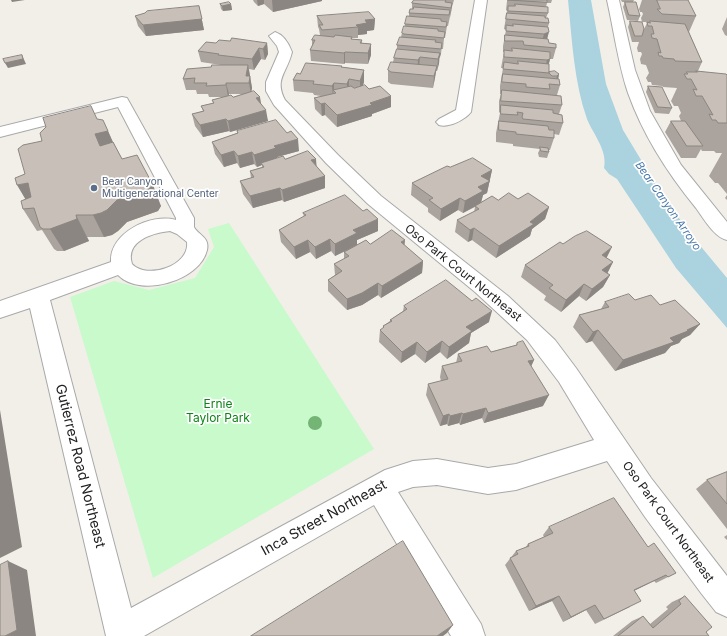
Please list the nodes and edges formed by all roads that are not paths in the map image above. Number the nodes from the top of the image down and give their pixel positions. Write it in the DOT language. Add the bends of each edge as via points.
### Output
graph roads {
  1 [pos="481,0"];
  2 [pos="613,0"];
  3 [pos="275,36"];
  4 [pos="444,122"];
  5 [pos="0,132"];
  6 [pos="185,228"];
  7 [pos="727,234"];
  8 [pos="122,266"];
  9 [pos="38,296"];
  10 [pos="0,310"];
  11 [pos="613,446"];
  12 [pos="379,487"];
  13 [pos="727,601"];
  14 [pos="122,634"];
  15 [pos="469,636"];
  1 -- 4 [label="street" via="463,112"];
  2 -- 7 [label="street" via="634,91 643,112 671,161"];
  3 -- 11 [label="street, Oso Park Court Northeast" via="286,50 284,62 272,81 272,91 279,102 347,176 390,214 494,296 535,334 566,371"];
  5 -- 6 [label="street" via="122,101 185,218"];
  6 -- 8 [label="street" via="158,226 131,238 122,249"];
  6 -- 8 [label="street" via="198,242 195,255 188,264 171,274 153,278 137,277 125,271"];
  8 -- 9 [label="street"];
  9 -- 10 [label="street"];
  9 -- 14 [label="street, Gutierrez Road Northeast"];
  11 -- 12 [label="street, Inca Street Northeast" via="516,477 474,480 437,472 413,474"];
  11 -- 13 [label="street, Oso Park Court Northeast"];
  12 -- 14 [label="street, Inca Street Northeast"];
  12 -- 15 [label="street"];
}
